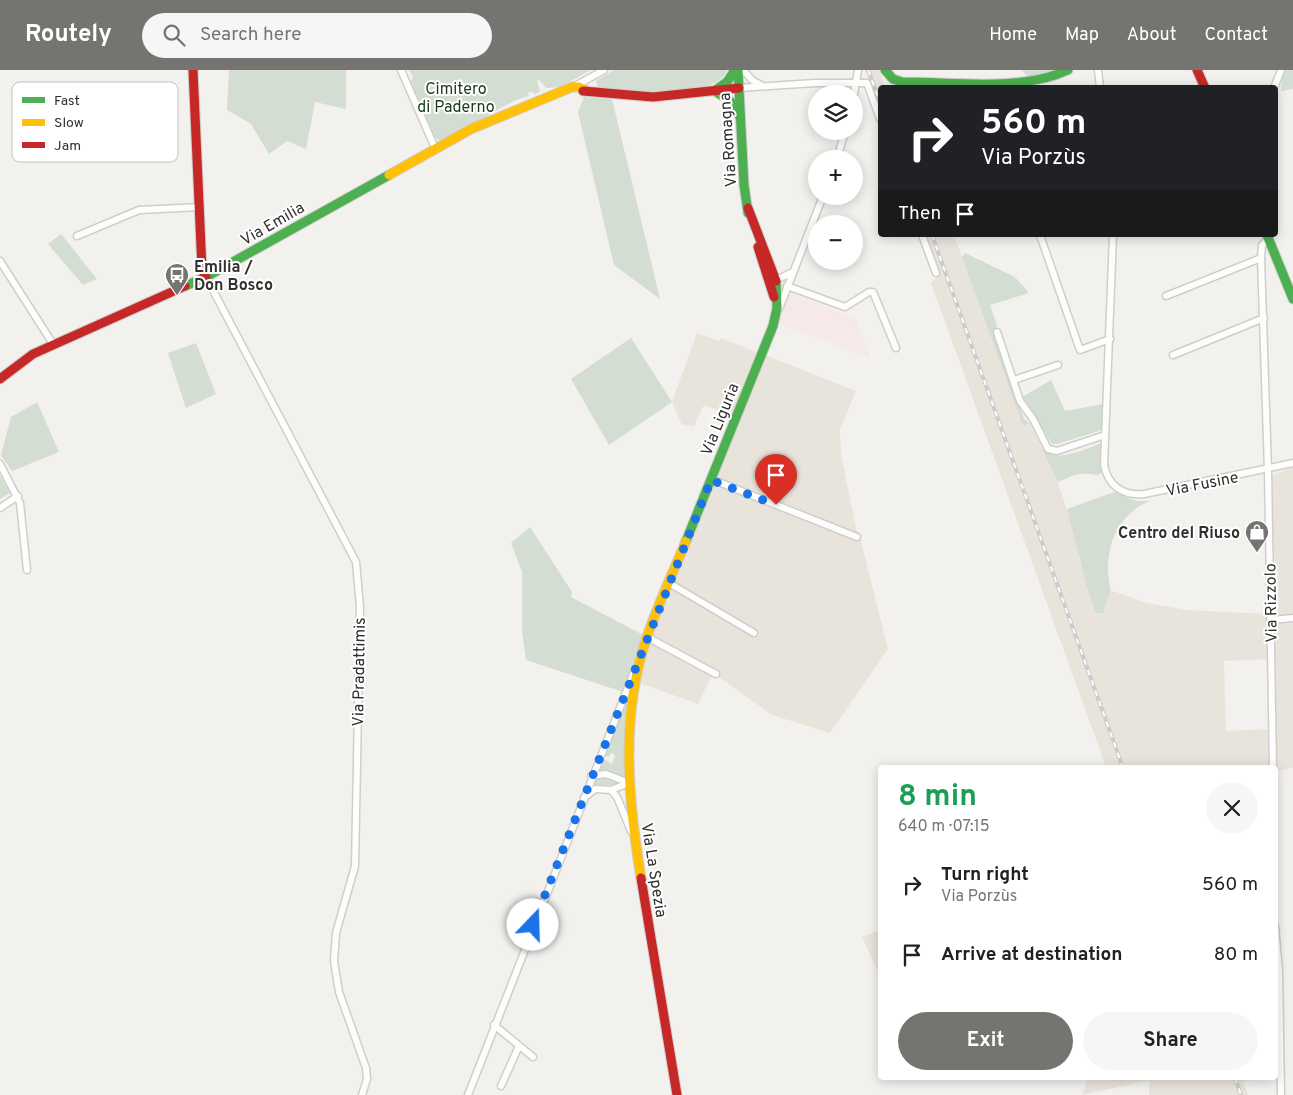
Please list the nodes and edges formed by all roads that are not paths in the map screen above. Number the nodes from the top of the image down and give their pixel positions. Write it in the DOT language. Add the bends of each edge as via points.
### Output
graph roads {
  1 [pos="193,70"];
  2 [pos="401,70"];
  3 [pos="604,70"];
  4 [pos="736,70"];
  5 [pos="743,70"];
  6 [pos="858,70"];
  7 [pos="884,70"];
  8 [pos="1068,70"];
  9 [pos="1098,70"];
  10 [pos="1197,70"];
  11 [pos="1281,70"];
  12 [pos="856,82"];
  13 [pos="856,85"];
  14 [pos="902,85"];
  15 [pos="1100,85"];
  16 [pos="1204,85"];
  17 [pos="1275,85"];
  18 [pos="763,86"];
  19 [pos="572,87"];
  20 [pos="739,88"];
  21 [pos="587,91"];
  22 [pos="715,91"];
  23 [pos="559,93"];
  24 [pos="878,113"];
  25 [pos="741,121"];
  26 [pos="435,148"];
  27 [pos="819,205"];
  28 [pos="200,207"];
  29 [pos="77,236"];
  30 [pos="923,237"];
  31 [pos="1041,237"];
  32 [pos="1113,237"];
  33 [pos="1268,237"];
  34 [pos="1262,258"];
  35 [pos="0,261"];
  36 [pos="793,272"];
  37 [pos="936,273"];
  38 [pos="206,277"];
  39 [pos="787,286"];
  40 [pos="777,290"];
  41 [pos="1166,296"];
  42 [pos="1293,299"];
  43 [pos="775,317"];
  44 [pos="1264,318"];
  45 [pos="997,332"];
  46 [pos="1110,339"];
  47 [pos="53,344"];
  48 [pos="896,348"];
  49 [pos="1173,355"];
  50 [pos="1058,365"];
  51 [pos="0,379"];
  52 [pos="1014,380"];
  53 [pos="1105,435"];
  54 [pos="1293,463"];
  55 [pos="0,464"];
  56 [pos="1268,470"];
  57 [pos="711,480"];
  58 [pos="18,496"];
  59 [pos="0,508"];
  60 [pos="857,537"];
  61 [pos="27,570"];
  62 [pos="669,583"];
  63 [pos="1293,618"];
  64 [pos="1270,620"];
  65 [pos="754,633"];
  66 [pos="647,637"];
  67 [pos="643,650"];
  68 [pos="716,674"];
  69 [pos="1273,765"];
  70 [pos="592,776"];
  71 [pos="629,783"];
  72 [pos="611,790"];
  73 [pos="582,801"];
  74 [pos="635,840"];
  75 [pos="1278,960"];
  76 [pos="494,1025"];
  77 [pos="519,1046"];
  78 [pos="533,1057"];
  79 [pos="501,1086"];
  80 [pos="362,1095"];
  81 [pos="468,1095"];
  82 [pos="677,1095"];
  83 [pos="1281,1095"];
  1 -- 28 [label="main road"];
  2 -- 26 [label="street"];
  3 -- 19 [label="street"];
  4 -- 20 [label="main road, Via Romagna"];
  4 -- 22 [label="main road"];
  5 -- 18 [label="street"];
  6 -- 12 [label="street"];
  7 -- 14 [label="main road"];
  8 -- 14 [label="main road" via="1048,79 1018,84"];
  9 -- 15 [label="street"];
  10 -- 16 [label="main road"];
  11 -- 17 [label="street"];
  12 -- 13 [label="street"];
  12 -- 18 [label="street, Via Emilia"];
  12 -- 24 [label="street" via="867,83"];
  18 -- 20 [label="street, Via Emilia"];
  19 -- 21 [label="main road, Via Emilia"];
  19 -- 23 [label="main road, Via Emilia"];
  20 -- 22 [label="main road, Via Emilia"];
  20 -- 25 [label="main road, Via Romagna"];
  21 -- 22 [label="main road, Via Emilia" via="645,97"];
  21 -- 23 [label="main road, Via Emilia"];
  22 -- 25 [label="main road" via="730,101"];
  23 -- 26 [label="main road, Via Emilia" via="484,122"];
  25 -- 40 [label="main road, Via Romagna" via="751,228"];
  26 -- 38 [label="main road, Via Emilia"];
  27 -- 36 [label="street"];
  28 -- 29 [label="street" via="139,210"];
  28 -- 38 [label="main road" via="202,269"];
  30 -- 37 [label="street"];
  31 -- 46 [label="street" via="1080,350"];
  32 -- 46 [label="street"];
  33 -- 34 [label="street, Via Rizzolo" via="1262,245"];
  33 -- 42 [label="main road"];
  34 -- 41 [label="street"];
  34 -- 44 [label="street, Via Rizzolo"];
  35 -- 47 [label="street"];
  36 -- 39 [label="street"];
  36 -- 40 [label="street"];
  38 -- 47 [label="main road, Via Emilia"];
  38 -- 80 [label="street, Via Pradattimis" via="356,562 360,607 356,860 333,947 339,992 366,1068"];
  39 -- 40 [label="street"];
  39 -- 48 [label="street" via="845,308 873,292"];
  40 -- 43 [label="main road, Via Romagna"];
  43 -- 57 [label="main road, Via Liguria"];
  44 -- 49 [label="street"];
  44 -- 56 [label="street, Via Rizzolo"];
  45 -- 52 [label="street"];
  46 -- 53 [label="street"];
  47 -- 51 [label="main road, Via Emilia" via="18,364"];
  50 -- 52 [label="street"];
  52 -- 53 [label="street" via="1020,401 1048,449 1057,451"];
  53 -- 56 [label="street, Via Fusine" via="1104,465 1112,486 1133,495"];
  54 -- 56 [label="street, Via Fusine"];
  55 -- 58 [label="street"];
  56 -- 64 [label="street, Via Rizzolo"];
  57 -- 60 [label="street"];
  57 -- 62 [label="main road, Via Liguria"];
  58 -- 59 [label="street"];
  58 -- 61 [label="street"];
  62 -- 65 [label="street"];
  62 -- 66 [label="main road, Via Liguria"];
  63 -- 64 [label="street"];
  64 -- 69 [label="street, Via Rizzolo"];
  66 -- 67 [label="main road, Via Liguria"];
  66 -- 68 [label="street"];
  67 -- 70 [label="street, Via Liguria"];
  67 -- 71 [label="main road, Via La Spezia" via="630,734"];
  70 -- 71 [label="street" via="606,774"];
  70 -- 73 [label="street, Via Liguria"];
  71 -- 72 [label="street"];
  71 -- 74 [label="main road, Via La Spezia"];
  72 -- 73 [label="street" via="596,789"];
  72 -- 74 [label="street"];
  73 -- 76 [label="street, Via Liguria"];
  74 -- 82 [label="main road, Via La Spezia"];
  75 -- 83 [label="street"];
  76 -- 77 [label="street"];
  76 -- 81 [label="street, Via Liguria"];
  77 -- 78 [label="street"];
  77 -- 79 [label="street"];
}
